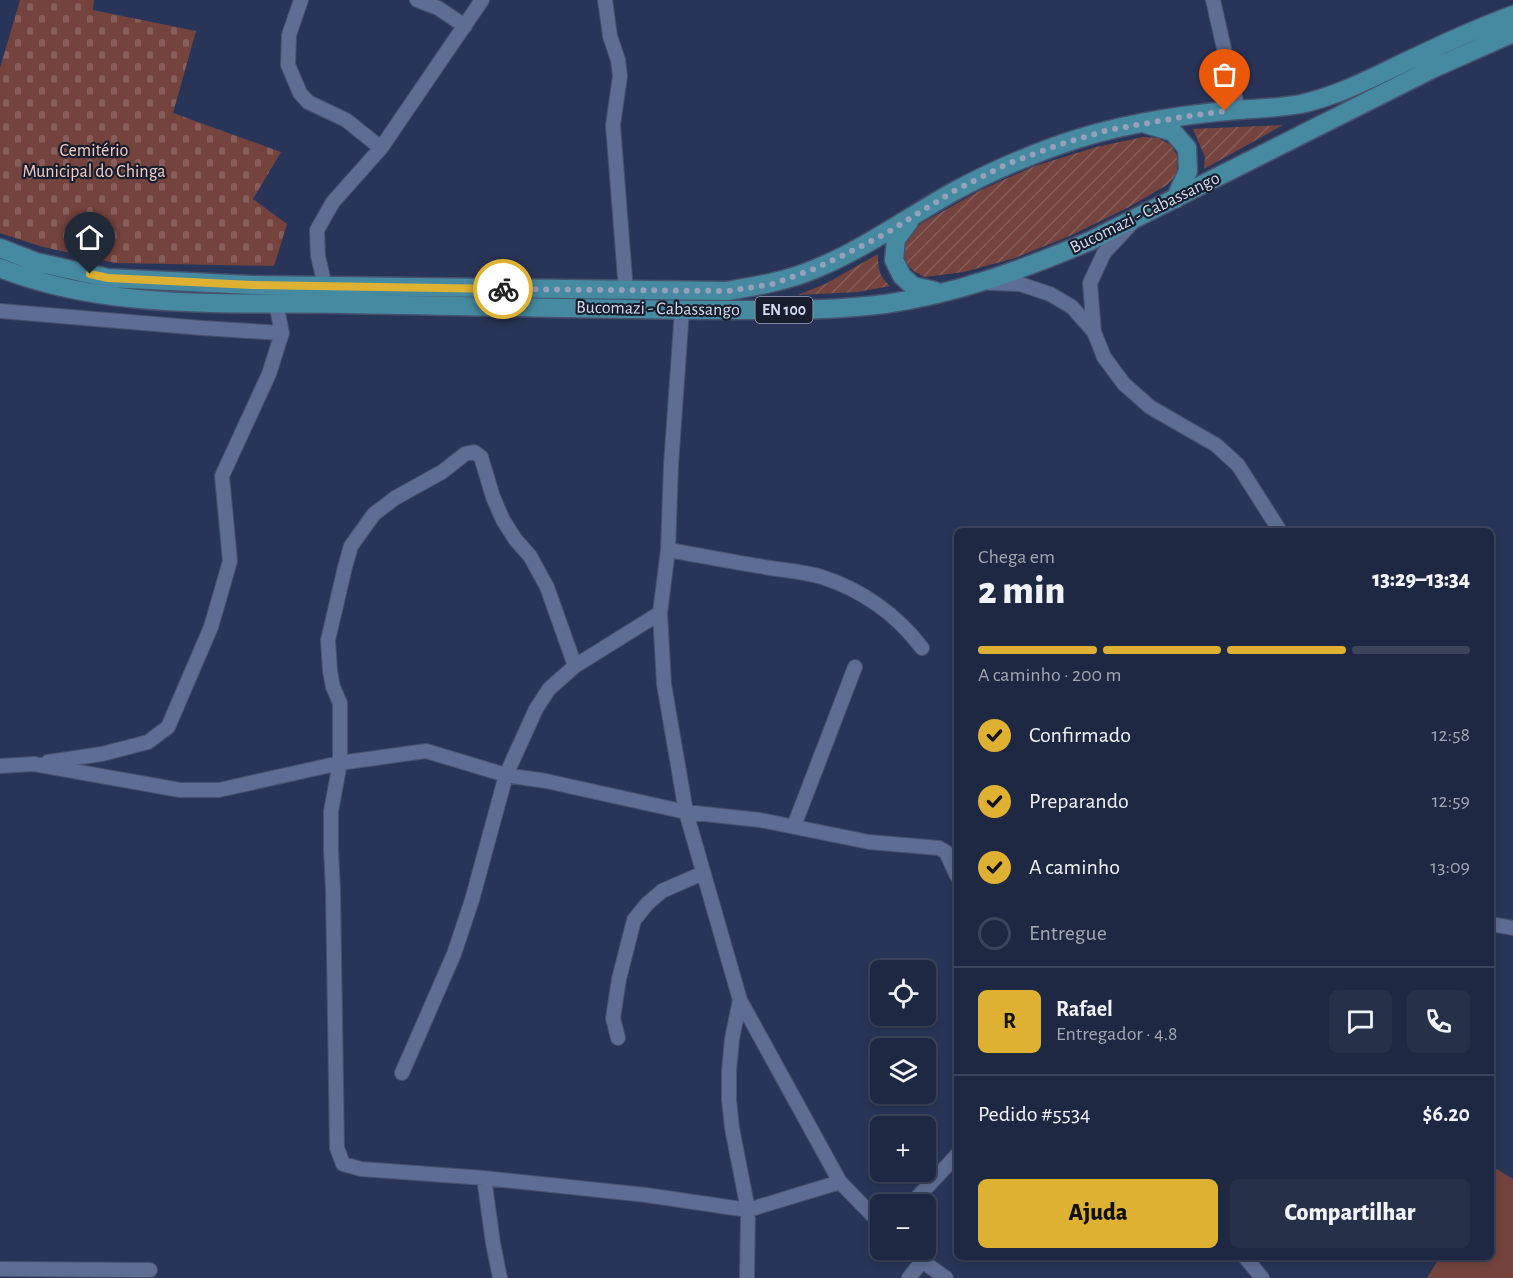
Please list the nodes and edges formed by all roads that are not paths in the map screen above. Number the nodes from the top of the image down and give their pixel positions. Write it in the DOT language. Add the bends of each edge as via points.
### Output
graph roads {
  1 [pos="301,0"];
  2 [pos="417,0"];
  3 [pos="482,0"];
  4 [pos="605,0"];
  5 [pos="1213,0"];
  6 [pos="1513,15"];
  7 [pos="465,26"];
  8 [pos="1513,33"];
  9 [pos="1238,110"];
  10 [pos="1143,123"];
  11 [pos="381,148"];
  12 [pos="1174,200"];
  13 [pos="916,214"];
  14 [pos="1136,218"];
  15 [pos="0,248"];
  16 [pos="0,268"];
  17 [pos="981,282"];
  18 [pos="325,286"];
  19 [pos="626,291"];
  20 [pos="940,292"];
  21 [pos="276,303"];
  22 [pos="682,310"];
  23 [pos="0,311"];
  24 [pos="1094,332"];
  25 [pos="282,333"];
  26 [pos="1278,528"];
  27 [pos="668,550"];
  28 [pos="660,613"];
  29 [pos="922,648"];
  30 [pos="575,666"];
  31 [pos="855,667"];
  32 [pos="340,763"];
  33 [pos="34,764"];
  34 [pos="0,766"];
  35 [pos="506,775"];
  36 [pos="686,812"];
  37 [pos="794,826"];
  38 [pos="954,869"];
  39 [pos="703,873"];
  40 [pos="1494,925"];
  41 [pos="1513,928"];
  42 [pos="740,1000"];
  43 [pos="618,1038"];
  44 [pos="402,1073"];
  45 [pos="954,1158"];
  46 [pos="484,1178"];
  47 [pos="840,1182"];
  48 [pos="920,1194"];
  49 [pos="748,1210"];
  50 [pos="870,1213"];
  51 [pos="1247,1260"];
  52 [pos="922,1261"];
  53 [pos="0,1269"];
  54 [pos="150,1269"];
  55 [pos="500,1278"];
  56 [pos="747,1278"];
  57 [pos="909,1278"];
  58 [pos="946,1278"];
  59 [pos="1262,1278"];
  1 -- 11 [label="street" via="289,35 288,65 300,93 308,102 346,120"];
  2 -- 7 [label="street"];
  3 -- 7 [label="street"];
  4 -- 19 [label="street" via="620,76 613,125"];
  5 -- 9 [label="street"];
  6 -- 9 [label="main road, Bucomazi - Cabassango / EN 100" via="1326,97 1300,104"];
  7 -- 11 [label="street"];
  8 -- 12 [label="main road, Bucomazi - Cabassango / EN 100" via="1432,69"];
  9 -- 10 [label="main road, Bucomazi - Cabassango / EN 100"];
  10 -- 12 [label="main road" via="1173,132 1187,148 1188,171"];
  10 -- 13 [label="main road, Bucomazi - Cabassango / EN 100" via="1058,145 1007,164"];
  11 -- 18 [label="street" via="333,202 317,230"];
  12 -- 14 [label="main road, Bucomazi - Cabassango / EN 100"];
  13 -- 19 [label="main road, Bucomazi - Cabassango / EN 100" via="825,264 773,284 728,291"];
  13 -- 20 [label="main road" via="896,239 894,260 913,286"];
  14 -- 17 [label="main road, Bucomazi - Cabassango / EN 100" via="1036,264"];
  14 -- 24 [label="street" via="1104,253 1090,283"];
  15 -- 18 [label="main road, Bucomazi - Cabassango / EN 100" via="36,262 108,278"];
  16 -- 21 [label="main road, Bucomazi - Cabassango / EN 100" via="27,279 107,296 197,303"];
  17 -- 20 [label="main road, Bucomazi - Cabassango / EN 100"];
  17 -- 24 [label="street" via="1020,284 1050,294 1072,307"];
  18 -- 19 [label="main road, Bucomazi - Cabassango / EN 100"];
  20 -- 22 [label="main road, Bucomazi - Cabassango / EN 100" via="885,304 818,309"];
  21 -- 22 [label="main road, Bucomazi - Cabassango / EN 100"];
  21 -- 25 [label="street"];
  22 -- 27 [label="street"];
  23 -- 25 [label="street"];
  24 -- 26 [label="street" via="1104,357 1124,384 1150,407 1216,446 1238,465"];
  25 -- 33 [label="street" via="269,374 222,476 230,561 211,627 168,727 148,742 102,754"];
  27 -- 28 [label="street"];
  27 -- 29 [label="street" via="830,580 885,610 910,631"];
  28 -- 30 [label="street"];
  28 -- 36 [label="street" via="664,684"];
  30 -- 32 [label="street" via="547,587 530,555 503,520 481,457 474,452 465,454 374,514 351,546 328,640 331,679 340,703"];
  30 -- 35 [label="street" via="549,689"];
  31 -- 37 [label="street"];
  32 -- 33 [label="street" via="219,790 180,790"];
  32 -- 35 [label="street" via="426,751"];
  32 -- 46 [label="street" via="331,849 338,1148 343,1164 361,1169"];
  33 -- 34 [label="street"];
  35 -- 36 [label="street"];
  35 -- 44 [label="street" via="454,954"];
  36 -- 37 [label="street"];
  36 -- 39 [label="street"];
  37 -- 38 [label="street" via="869,842 939,848 946,852"];
  39 -- 42 [label="street"];
  39 -- 43 [label="street" via="662,891 634,920 613,1018"];
  40 -- 41 [label="street"];
  42 -- 47 [label="street"];
  42 -- 49 [label="street" via="732,1039 729,1100"];
  45 -- 48 [label="street"];
  46 -- 49 [label="street"];
  46 -- 55 [label="street"];
  47 -- 49 [label="street"];
  47 -- 50 [label="street"];
  49 -- 56 [label="street"];
  51 -- 59 [label="street"];
  52 -- 57 [label="street"];
  52 -- 58 [label="street"];
  53 -- 54 [label="street"];
}
